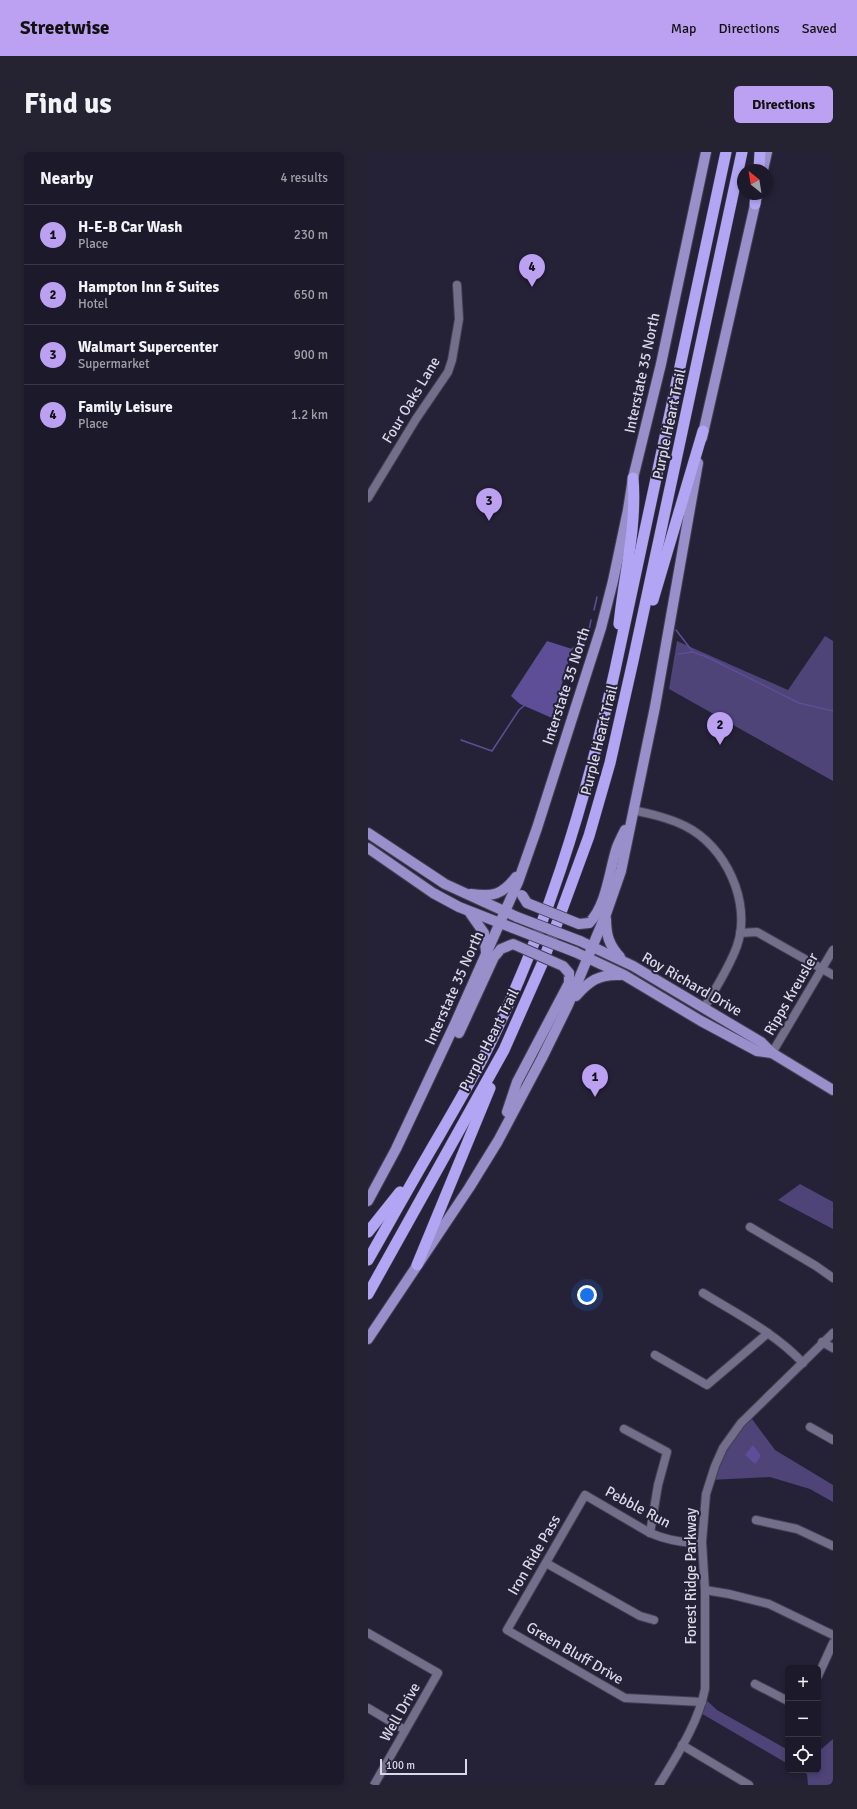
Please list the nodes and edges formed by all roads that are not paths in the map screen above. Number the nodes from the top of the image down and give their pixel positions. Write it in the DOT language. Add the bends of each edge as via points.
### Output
graph roads {
  1 [pos="706,152"];
  2 [pos="726,152"];
  3 [pos="742,152"];
  4 [pos="760,152"];
  5 [pos="767,152"];
  6 [pos="759,164"];
  7 [pos="764,164"];
  8 [pos="755,200"];
  9 [pos="458,285"];
  10 [pos="703,431"];
  11 [pos="633,478"];
  12 [pos="368,498"];
  13 [pos="633,662"];
  14 [pos="615,670"];
  15 [pos="554,772"];
  16 [pos="632,814"];
  17 [pos="372,835"];
  18 [pos="368,849"];
  19 [pos="523,867"];
  20 [pos="460,892"];
  21 [pos="469,911"];
  22 [pos="505,912"];
  23 [pos="606,914"];
  24 [pos="500,924"];
  25 [pos="740,933"];
  26 [pos="593,946"];
  27 [pos="833,950"];
  28 [pos="487,954"];
  29 [pos="588,957"];
  30 [pos="624,962"];
  31 [pos="822,969"];
  32 [pos="624,975"];
  33 [pos="833,975"];
  34 [pos="568,1005"];
  35 [pos="704,1008"];
  36 [pos="504,1050"];
  37 [pos="772,1053"];
  38 [pos="436,1066"];
  39 [pos="833,1090"];
  40 [pos="498,1140"];
  41 [pos="429,1153"];
  42 [pos="368,1201"];
  43 [pos="750,1227"];
  44 [pos="368,1232"];
  45 [pos="368,1260"];
  46 [pos="417,1265"];
  47 [pos="833,1278"];
  48 [pos="703,1293"];
  49 [pos="368,1294"];
  50 [pos="768,1332"];
  51 [pos="833,1333"];
  52 [pos="368,1339"];
  53 [pos="822,1342"];
  54 [pos="833,1348"];
  55 [pos="655,1355"];
  56 [pos="803,1363"];
  57 [pos="810,1427"];
  58 [pos="624,1429"];
  59 [pos="833,1440"];
  60 [pos="585,1495"];
  61 [pos="756,1520"];
  62 [pos="650,1533"];
  63 [pos="702,1542"];
  64 [pos="833,1546"];
  65 [pos="546,1563"];
  66 [pos="705,1590"];
  67 [pos="654,1620"];
  68 [pos="507,1630"];
  69 [pos="368,1633"];
  70 [pos="833,1635"];
  71 [pos="833,1643"];
  72 [pos="821,1669"];
  73 [pos="755,1684"];
  74 [pos="785,1699"];
  75 [pos="702,1702"];
  76 [pos="368,1708"];
  77 [pos="406,1730"];
  78 [pos="682,1745"];
  79 [pos="374,1785"];
  80 [pos="659,1785"];
  81 [pos="749,1785"];
  1 -- 11 [label="main road, Interstate 35 North" via="661,364"];
  2 -- 14 [label="highway, Purple Heart Trail"];
  3 -- 13 [label="highway, Purple Heart Trail"];
  4 -- 6 [label="highway"];
  5 -- 7 [label="main road"];
  8 -- 10 [label="main road"];
  9 -- 12 [label="street, Four Oaks Lane" via="459,319 448,372"];
  10 -- 13 [label="highway"];
  10 -- 16 [label="main road" via="660,680"];
  11 -- 14 [label="highway" via="633,533 621,605"];
  11 -- 15 [label="main road, Interstate 35 North" via="601,628"];
  13 -- 36 [label="highway, Purple Heart Trail" via="610,763 589,836 542,964"];
  14 -- 41 [label="highway, Purple Heart Trail" via="602,730 576,824 539,930 483,1056"];
  15 -- 16 [label="main road, bridge" via="544,829 523,886 522,895 527,903 573,922 584,925 590,923 597,915 617,846"];
  15 -- 19 [label="main road, Interstate 35 North"];
  16 -- 23 [label="main road" via="621,870"];
  16 -- 25 [label="street" via="664,818 686,826 712,847 737,888 741,910"];
  17 -- 18 [label="street"];
  17 -- 20 [label="main road, Roy Richard Drive"];
  18 -- 21 [label="main road, Roy Richard Drive" via="433,894"];
  19 -- 20 [label="main road" via="510,885 496,894 488,896"];
  19 -- 22 [label="main road, Interstate 35 North"];
  20 -- 22 [label="main road, Roy Richard Drive"];
  21 -- 24 [label="main road, Roy Richard Drive"];
  21 -- 28 [label="main road" via="484,932"];
  22 -- 24 [label="main road, Interstate 35 North"];
  22 -- 26 [label="main road, Roy Richard Drive, bridge"];
  23 -- 26 [label="main road"];
  23 -- 30 [label="main road" via="608,938 613,950"];
  24 -- 28 [label="main road, Interstate 35 North"];
  24 -- 29 [label="main road, Roy Richard Drive, bridge"];
  25 -- 31 [label="street" via="757,932"];
  25 -- 35 [label="street" via="728,967"];
  26 -- 29 [label="main road"];
  26 -- 30 [label="main road, Roy Richard Drive"];
  27 -- 31 [label="street, Ripps Kreusler"];
  28 -- 38 [label="main road, Interstate 35 North"];
  29 -- 32 [label="main road, Roy Richard Drive"];
  29 -- 34 [label="main road"];
  30 -- 35 [label="main road, Roy Richard Drive"];
  31 -- 33 [label="street"];
  31 -- 37 [label="street, Ripps Kreusler"];
  32 -- 34 [label="main road" via="609,974 595,978 585,985"];
  32 -- 37 [label="main road, Roy Richard Drive" via="757,1051"];
  34 -- 40 [label="main road"];
  35 -- 37 [label="main road, Roy Richard Drive" via="761,1042"];
  36 -- 46 [label="highway"];
  36 -- 49 [label="highway, Purple Heart Trail"];
  37 -- 39 [label="main road, Roy Richard Drive"];
  38 -- 40 [label="main road, bridge" via="457,1036 494,957 501,949 513,944 563,966 569,973 569,983 517,1082"];
  38 -- 42 [label="main road, Interstate 35 North"];
  40 -- 46 [label="main road"];
  41 -- 44 [label="highway"];
  41 -- 45 [label="highway, Purple Heart Trail"];
  43 -- 47 [label="street"];
  46 -- 52 [label="main road"];
  48 -- 50 [label="street"];
  50 -- 55 [label="street" via="707,1385"];
  50 -- 56 [label="street"];
  51 -- 53 [label="street, Forest Ridge Parkway"];
  53 -- 54 [label="street"];
  53 -- 56 [label="street, Forest Ridge Parkway"];
  56 -- 63 [label="street, Forest Ridge Parkway" via="741,1423 723,1448 714,1466 706,1494"];
  57 -- 59 [label="street"];
  58 -- 62 [label="street" via="667,1452 658,1485"];
  60 -- 62 [label="street, Pebble Run"];
  60 -- 65 [label="street, Iron Ride Pass"];
  61 -- 64 [label="street" via="797,1530"];
  62 -- 63 [label="street, Pebble Run" via="678,1542"];
  63 -- 66 [label="street, Forest Ridge Parkway"];
  65 -- 67 [label="street" via="640,1616"];
  65 -- 68 [label="street, Iron Ride Pass"];
  66 -- 70 [label="street" via="769,1604"];
  66 -- 75 [label="street, Forest Ridge Parkway" via="705,1689"];
  68 -- 75 [label="street, Green Bluff Drive" via="625,1698"];
  69 -- 77 [label="street, Well Drive" via="438,1673"];
  71 -- 72 [label="street"];
  73 -- 74 [label="street"];
  75 -- 78 [label="street, Forest Ridge Parkway"];
  76 -- 77 [label="street"];
  77 -- 79 [label="street, Well Drive"];
  78 -- 80 [label="street, Forest Ridge Parkway"];
  78 -- 81 [label="street"];
}
